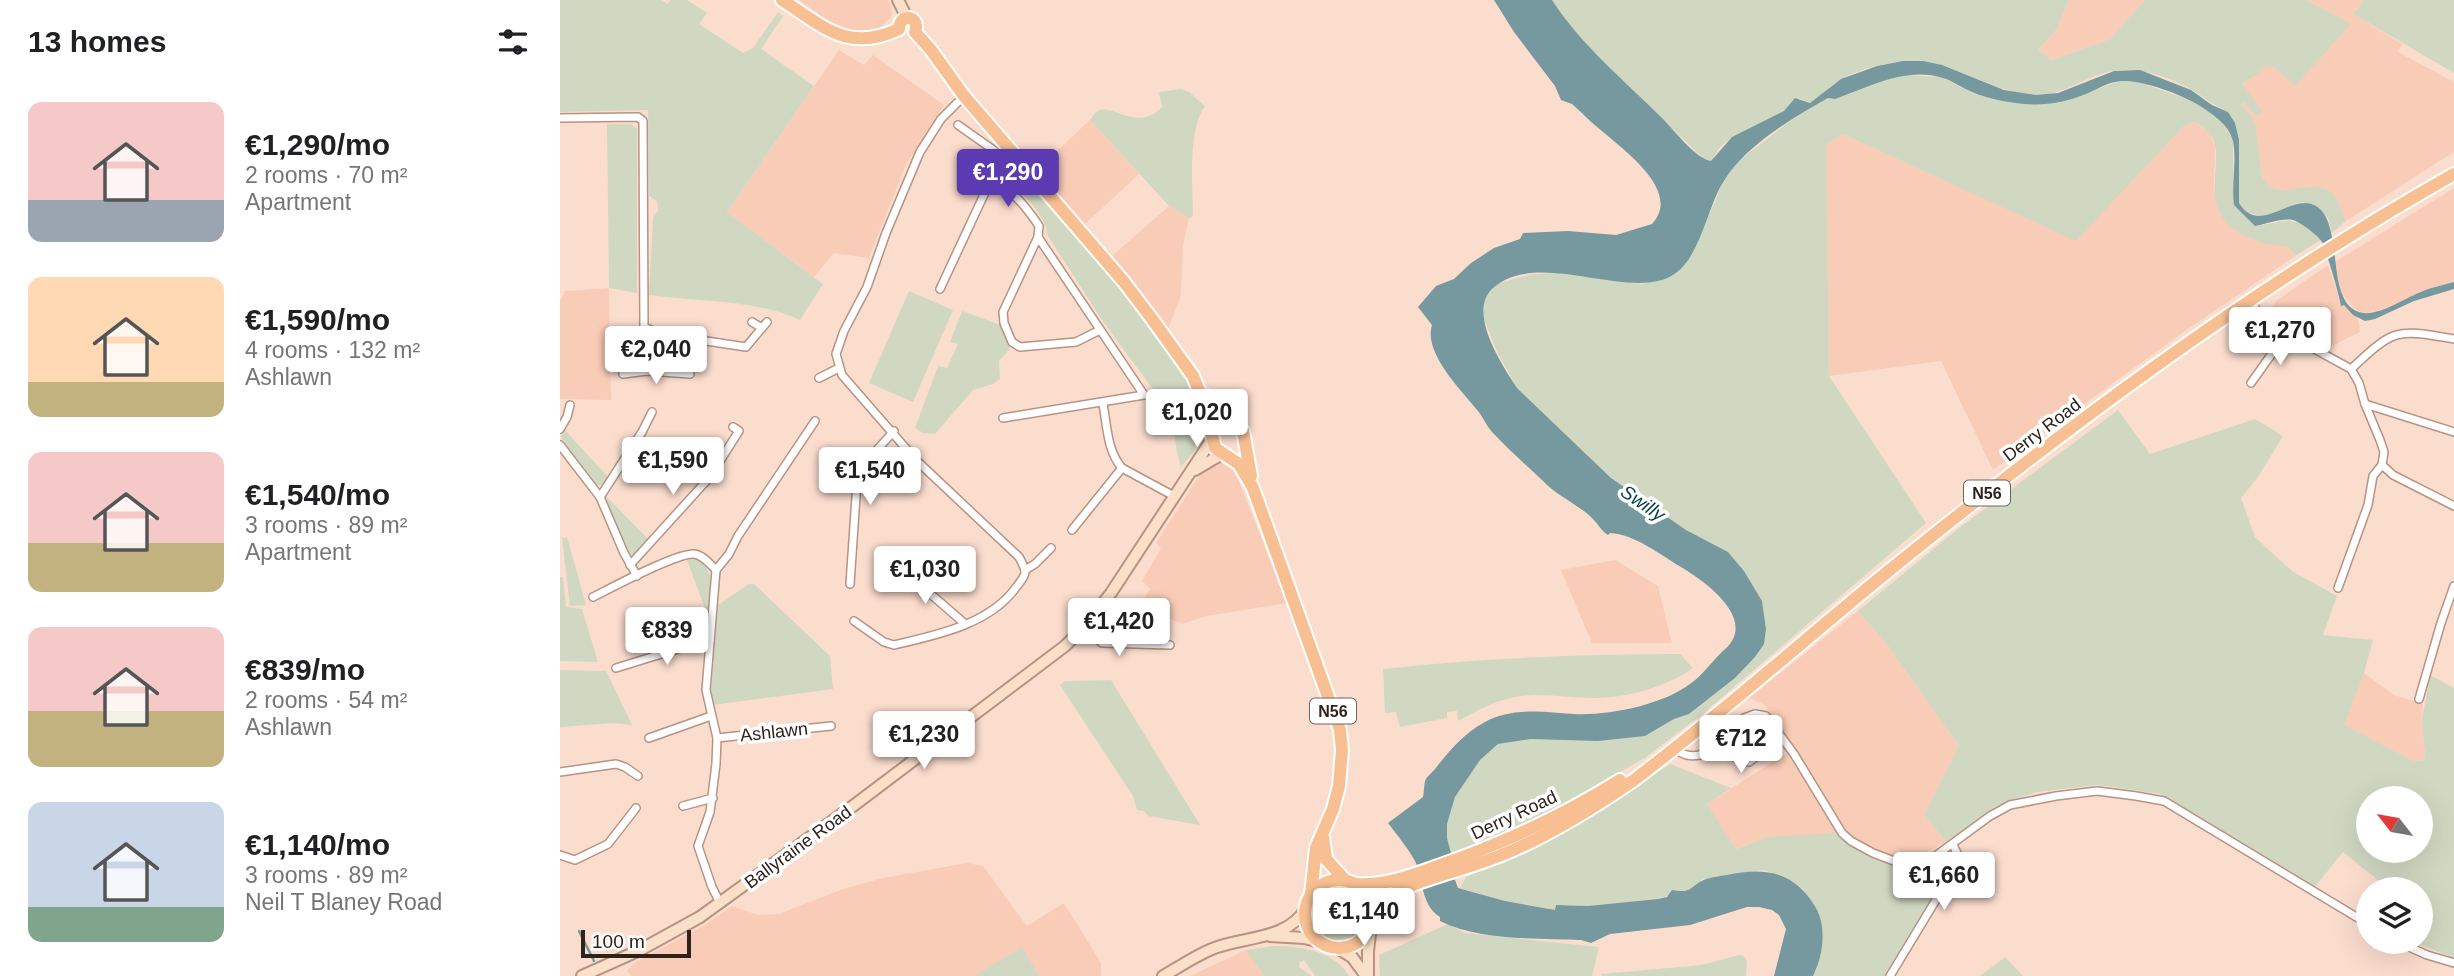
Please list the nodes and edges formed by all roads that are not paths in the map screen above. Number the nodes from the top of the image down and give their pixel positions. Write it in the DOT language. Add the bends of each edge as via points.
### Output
graph roads {
  1 [pos="782,0"];
  2 [pos="898,0"];
  3 [pos="906,18"];
  4 [pos="899,29"];
  5 [pos="915,32"];
  6 [pos="964,96"];
  7 [pos="560,118"];
  8 [pos="958,125"];
  9 [pos="1005,152"];
  10 [pos="2454,174"];
  11 [pos="991,178"];
  12 [pos="1038,237"];
  13 [pos="940,289"];
  14 [pos="2249,300"];
  15 [pos="767,321"];
  16 [pos="752,322"];
  17 [pos="644,327"];
  18 [pos="762,328"];
  19 [pos="1100,330"];
  20 [pos="2286,334"];
  21 [pos="2454,339"];
  22 [pos="839,368"];
  23 [pos="2351,369"];
  24 [pos="686,370"];
  25 [pos="647,371"];
  26 [pos="622,374"];
  27 [pos="1193,376"];
  28 [pos="819,378"];
  29 [pos="2251,383"];
  30 [pos="1103,404"];
  31 [pos="2365,404"];
  32 [pos="570,405"];
  33 [pos="652,412"];
  34 [pos="1003,418"];
  35 [pos="814,421"];
  36 [pos="1231,423"];
  37 [pos="733,427"];
  38 [pos="560,429"];
  39 [pos="894,431"];
  40 [pos="2454,432"];
  41 [pos="1212,437"];
  42 [pos="1244,439"];
  43 [pos="560,445"];
  44 [pos="1224,454"];
  45 [pos="2382,465"];
  46 [pos="1122,468"];
  47 [pos="1189,474"];
  48 [pos="1253,488"];
  49 [pos="1174,496"];
  50 [pos="600,497"];
  51 [pos="2454,506"];
  52 [pos="1072,530"];
  53 [pos="1051,548"];
  54 [pos="630,565"];
  55 [pos="716,570"];
  56 [pos="903,570"];
  57 [pos="1025,570"];
  58 [pos="637,576"];
  59 [pos="850,584"];
  60 [pos="2454,586"];
  61 [pos="2338,587"];
  62 [pos="593,597"];
  63 [pos="854,621"];
  64 [pos="964,624"];
  65 [pos="1083,628"];
  66 [pos="709,639"];
  67 [pos="1170,645"];
  68 [pos="616,668"];
  69 [pos="2419,699"];
  70 [pos="711,716"];
  71 [pos="831,726"];
  72 [pos="649,738"];
  73 [pos="717,738"];
  74 [pos="1713,744"];
  75 [pos="1674,748"];
  76 [pos="1766,749"];
  77 [pos="560,772"];
  78 [pos="638,776"];
  79 [pos="713,798"];
  80 [pos="683,806"];
  81 [pos="636,808"];
  82 [pos="1323,833"];
  83 [pos="1953,845"];
  84 [pos="560,855"];
  85 [pos="1413,880"];
  86 [pos="1350,882"];
  87 [pos="1311,895"];
  88 [pos="720,903"];
  89 [pos="1306,908"];
  90 [pos="2356,917"];
  91 [pos="1372,920"];
  92 [pos="1263,936"];
  93 [pos="1321,942"];
  94 [pos="1337,948"];
  95 [pos="2425,954"];
  96 [pos="2454,964"];
  97 [pos="582,976"];
  98 [pos="1165,976"];
  99 [pos="1367,976"];
  100 [pos="1890,976"];
  1 -- 4 [label="main road" via="855,40 872,40"];
  2 -- 3 [label="main road"];
  3 -- 4 [label="main road"];
  3 -- 5 [label="main road, N56" via="917,23"];
  4 -- 5 [label="main road" via="905,35"];
  5 -- 6 [label="main road, N56"];
  6 -- 9 [label="main road, N56"];
  6 -- 22 [label="street" via="941,119 920,152 867,288 839,341"];
  7 -- 17 [label="street" via="638,117 643,121"];
  8 -- 9 [label="street"];
  9 -- 11 [label="street"];
  9 -- 27 [label="main road, N56" via="1124,282"];
  10 -- 14 [label="main road, Derry Road / N56"];
  11 -- 12 [label="street" via="1022,204 1039,226"];
  11 -- 13 [label="street"];
  12 -- 19 [label="street"];
  12 -- 19 [label="street" via="1003,312 1012,342 1020,347 1076,342"];
  14 -- 20 [label="street" via="2267,323"];
  14 -- 75 [label="main road, Derry Road / N56" via="1994,487"];
  15 -- 18 [label="street"];
  16 -- 18 [label="street"];
  17 -- 18 [label="street" via="681,343 700,340 746,347"];
  17 -- 25 [label="street"];
  19 -- 30 [label="street" via="1144,395"];
  20 -- 23 [label="street"];
  20 -- 29 [label="street"];
  21 -- 23 [label="street" via="2396,334"];
  22 -- 28 [label="street"];
  22 -- 39 [label="street"];
  23 -- 31 [label="street"];
  24 -- 25 [label="street"];
  25 -- 26 [label="street"];
  27 -- 36 [label="main road, N56"];
  27 -- 41 [label="main road, N56"];
  30 -- 34 [label="street"];
  30 -- 46 [label="street" via="1113,454"];
  31 -- 40 [label="street"];
  31 -- 45 [label="street" via="2384,452"];
  32 -- 38 [label="street"];
  33 -- 50 [label="street"];
  35 -- 55 [label="street"];
  36 -- 41 [label="main road" via="1218,426"];
  36 -- 42 [label="main road, N56" via="1241,428"];
  37 -- 54 [label="street" via="739,431 709,478"];
  39 -- 57 [label="street" via="926,470 1019,557"];
  39 -- 59 [label="street" via="865,463 857,482"];
  41 -- 44 [label="main road, N56" via="1215,448"];
  41 -- 47 [label="main road, Ballyraine Road"];
  42 -- 44 [label="main road" via="1238,452"];
  42 -- 48 [label="main road, N56"];
  43 -- 50 [label="street"];
  44 -- 47 [label="main road"];
  44 -- 48 [label="main road, N56" via="1239,464"];
  45 -- 51 [label="street"];
  45 -- 61 [label="street" via="2373,476 2368,505"];
  46 -- 49 [label="street"];
  46 -- 52 [label="street"];
  47 -- 49 [label="main road, Ballyraine Road"];
  48 -- 82 [label="main road, N56" via="1340,730 1339,786"];
  49 -- 65 [label="main road, Ballyraine Road"];
  50 -- 54 [label="street"];
  53 -- 57 [label="street"];
  54 -- 58 [label="street"];
  55 -- 58 [label="street" via="692,554"];
  55 -- 66 [label="street, Ashlawn"];
  56 -- 64 [label="street"];
  57 -- 64 [label="street" via="1012,594 999,606"];
  58 -- 62 [label="street"];
  60 -- 69 [label="street"];
  63 -- 64 [label="street" via="894,645"];
  65 -- 67 [label="street" via="1102,643"];
  65 -- 88 [label="main road, Ballyraine Road" via="1040,665"];
  66 -- 68 [label="street"];
  66 -- 70 [label="street, Ashlawn" via="706,690"];
  70 -- 72 [label="street"];
  70 -- 73 [label="street, Ashlawn"];
  71 -- 73 [label="street, Ashlawn"];
  73 -- 79 [label="street, Ashlawn"];
  74 -- 75 [label="street" via="1692,757"];
  74 -- 76 [label="street" via="1749,762"];
  74 -- 83 [label="street" via="1744,718 1766,716 1832,820 1851,841 1894,861 1911,863 1923,862"];
  75 -- 85 [label="main road, Derry Road / N56" via="1556,816 1465,862"];
  77 -- 78 [label="street" via="616,764"];
  79 -- 80 [label="street"];
  79 -- 88 [label="street, Ashlawn" via="698,846"];
  81 -- 84 [label="street" via="604,848 575,860"];
  82 -- 86 [label="main road" via="1326,859"];
  82 -- 87 [label="main road, N56" via="1315,852"];
  83 -- 90 [label="street" via="2000,809 2024,802 2097,791 2136,796 2164,801"];
  83 -- 100 [label="street" via="1958,855 1954,870"];
  85 -- 86 [label="main road, Derry Road / N56"];
  85 -- 91 [label="main road, Derry Road / N56" via="1391,895"];
  86 -- 87 [label="main road, N56" via="1327,882"];
  86 -- 91 [label="main road" via="1369,897"];
  87 -- 89 [label="main road, N56"];
  88 -- 97 [label="main road, Ballyraine Road" via="682,929"];
  89 -- 92 [label="main road" via="1291,924"];
  89 -- 93 [label="main road" via="1307,925"];
  91 -- 94 [label="main road, N56" via="1365,936"];
  91 -- 99 [label="main road"];
  92 -- 93 [label="main road"];
  92 -- 98 [label="main road" via="1212,949"];
  93 -- 94 [label="main road"];
  94 -- 99 [label="main road" via="1352,957"];
  95 -- 96 [label="street"];
}
